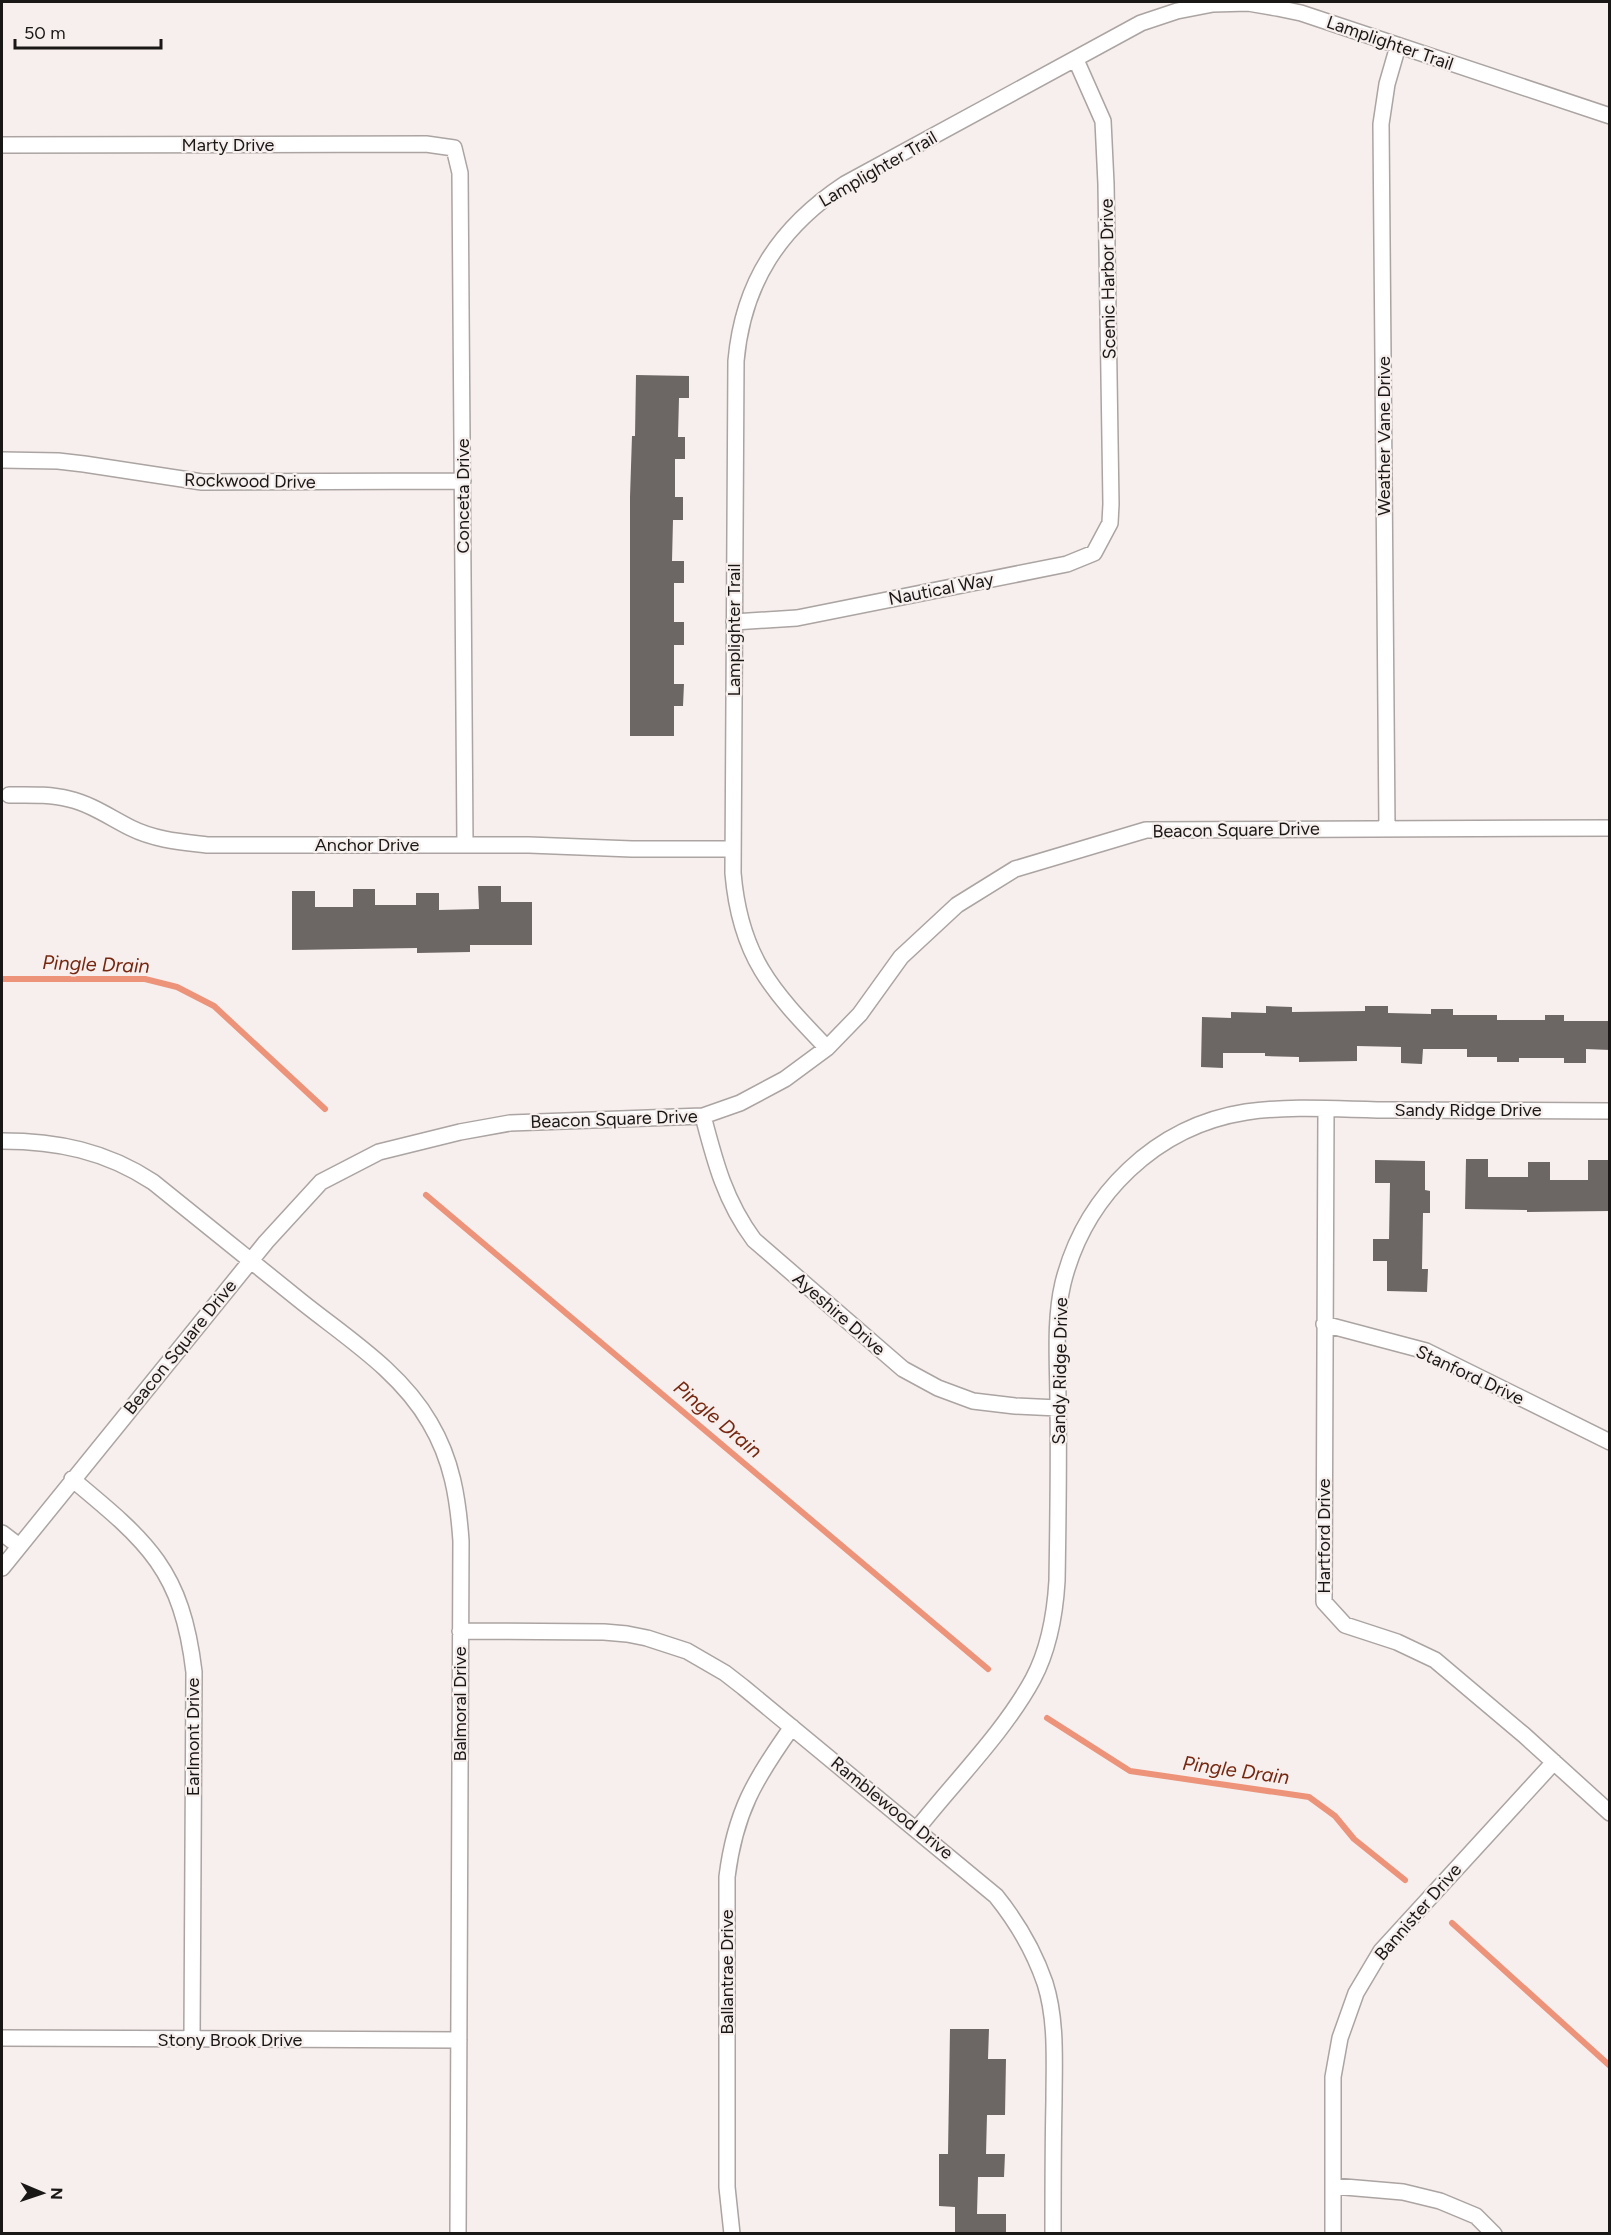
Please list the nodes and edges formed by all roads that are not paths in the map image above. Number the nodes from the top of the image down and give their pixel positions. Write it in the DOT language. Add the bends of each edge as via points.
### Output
graph roads {
  1 [pos="1398,46"];
  2 [pos="1076,60"];
  3 [pos="1610,116"];
  4 [pos="2,145"];
  5 [pos="454,148"];
  6 [pos="2,460"];
  7 [pos="464,481"];
  8 [pos="1111,504"];
  9 [pos="734,622"];
  10 [pos="9,795"];
  11 [pos="1387,828"];
  12 [pos="1610,828"];
  13 [pos="465,845"];
  14 [pos="734,849"];
  15 [pos="827,1048"];
  16 [pos="1326,1110"];
  17 [pos="1610,1111"];
  18 [pos="703,1116"];
  19 [pos="2,1141"];
  20 [pos="250,1261"];
  21 [pos="1324,1324"];
  22 [pos="1058,1408"];
  23 [pos="1610,1442"];
  24 [pos="72,1479"];
  25 [pos="2,1533"];
  26 [pos="19,1546"];
  27 [pos="2,1568"];
  28 [pos="460,1631"];
  29 [pos="792,1727"];
  30 [pos="1554,1762"];
  31 [pos="1610,1813"];
  32 [pos="917,1829"];
  33 [pos="2,2038"];
  34 [pos="192,2039"];
  35 [pos="459,2040"];
  36 [pos="1333,2186"];
  37 [pos="458,2234"];
  38 [pos="732,2234"];
  39 [pos="1053,2234"];
  40 [pos="1333,2234"];
  41 [pos="1494,2234"];
  1 -- 2 [label="street, Lamplighter Trail" via="1301,13 1227,3 1153,18"];
  1 -- 3 [label="street, Lamplighter Trail"];
  1 -- 11 [label="street, Weather Vane Drive" via="1381,124"];
  2 -- 8 [label="street, Scenic Harbor Drive" via="1103,121"];
  2 -- 9 [label="street, Lamplighter Trail" via="845,184 807,212 772,253 745,309 737,345"];
  4 -- 5 [label="street, Marty Drive" via="426,144"];
  5 -- 7 [label="street, Conceta Drive" via="460,173"];
  6 -- 7 [label="street, Rockwood Drive" via="75,463 202,482"];
  7 -- 13 [label="street, Conceta Drive"];
  8 -- 9 [label="street, Nautical Way" via="1110,523 1094,553 1067,564 797,618"];
  9 -- 14 [label="street, Lamplighter Trail"];
  10 -- 13 [label="street, Anchor Drive" via="69,799 134,830 188,843"];
  11 -- 12 [label="street, Beacon Square Drive"];
  11 -- 15 [label="street, Beacon Square Drive" via="1146,830 1015,869 957,905 901,957 860,1014"];
  13 -- 14 [label="street, Anchor Drive"];
  14 -- 15 [label="street, Lamplighter Trail" via="740,919 758,965 785,1004"];
  15 -- 18 [label="street, Beacon Square Drive" via="760,1093"];
  16 -- 17 [label="street, Sandy Ridge Drive"];
  16 -- 21 [label="street, Hartford Drive"];
  16 -- 22 [label="street, Sandy Ridge Drive" via="1257,1111 1211,1122 1177,1135 1118,1180 1091,1215 1063,1285"];
  18 -- 20 [label="street, Beacon Square Drive" via="510,1123 379,1152 321,1182"];
  18 -- 22 [label="street, Ayeshire Drive" via="719,1178 754,1240 903,1370 973,1401"];
  19 -- 20 [label="street, Balmoral Drive" via="72,1146 124,1165 153,1182"];
  20 -- 24 [label="street, Beacon Square Drive"];
  20 -- 28 [label="street, Balmoral Drive" via="368,1354 405,1388 430,1422 450,1465 456,1490 461,1541"];
  21 -- 23 [label="street, Stanford Drive" via="1426,1351"];
  21 -- 30 [label="street, Hartford Drive" via="1324,1602 1345,1625 1397,1642 1435,1660"];
  22 -- 32 [label="street, Sandy Ridge Drive" via="1057,1581 1043,1655 1015,1708"];
  24 -- 26 [label="street, Beacon Square Drive"];
  24 -- 34 [label="street, Earlmont Drive" via="128,1525 156,1558 170,1580 186,1624 194,1682"];
  25 -- 26 [label="street"];
  26 -- 27 [label="street, Beacon Square Drive"];
  28 -- 29 [label="street, Ramblewood Drive" via="604,1632 647,1638 707,1661"];
  28 -- 35 [label="street, Balmoral Drive"];
  29 -- 32 [label="street, Ramblewood Drive"];
  29 -- 38 [label="street, Ballantrae Drive" via="743,1808 727,1877 726,2187"];
  30 -- 31 [label="street, Hartford Drive"];
  30 -- 36 [label="street, Bannister Drive" via="1382,1951 1356,1993 1340,2038 1333,2077"];
  32 -- 39 [label="street, Ramblewood Drive" via="996,1896 1025,1938 1045,1985 1053,2031"];
  33 -- 34 [label="street, Stony Brook Drive"];
  34 -- 35 [label="street, Stony Brook Drive"];
  35 -- 37 [label="street, Balmoral Drive"];
  36 -- 40 [label="street, Bannister Drive"];
  36 -- 41 [label="street" via="1403,2192 1440,2200 1476,2216"];
}
